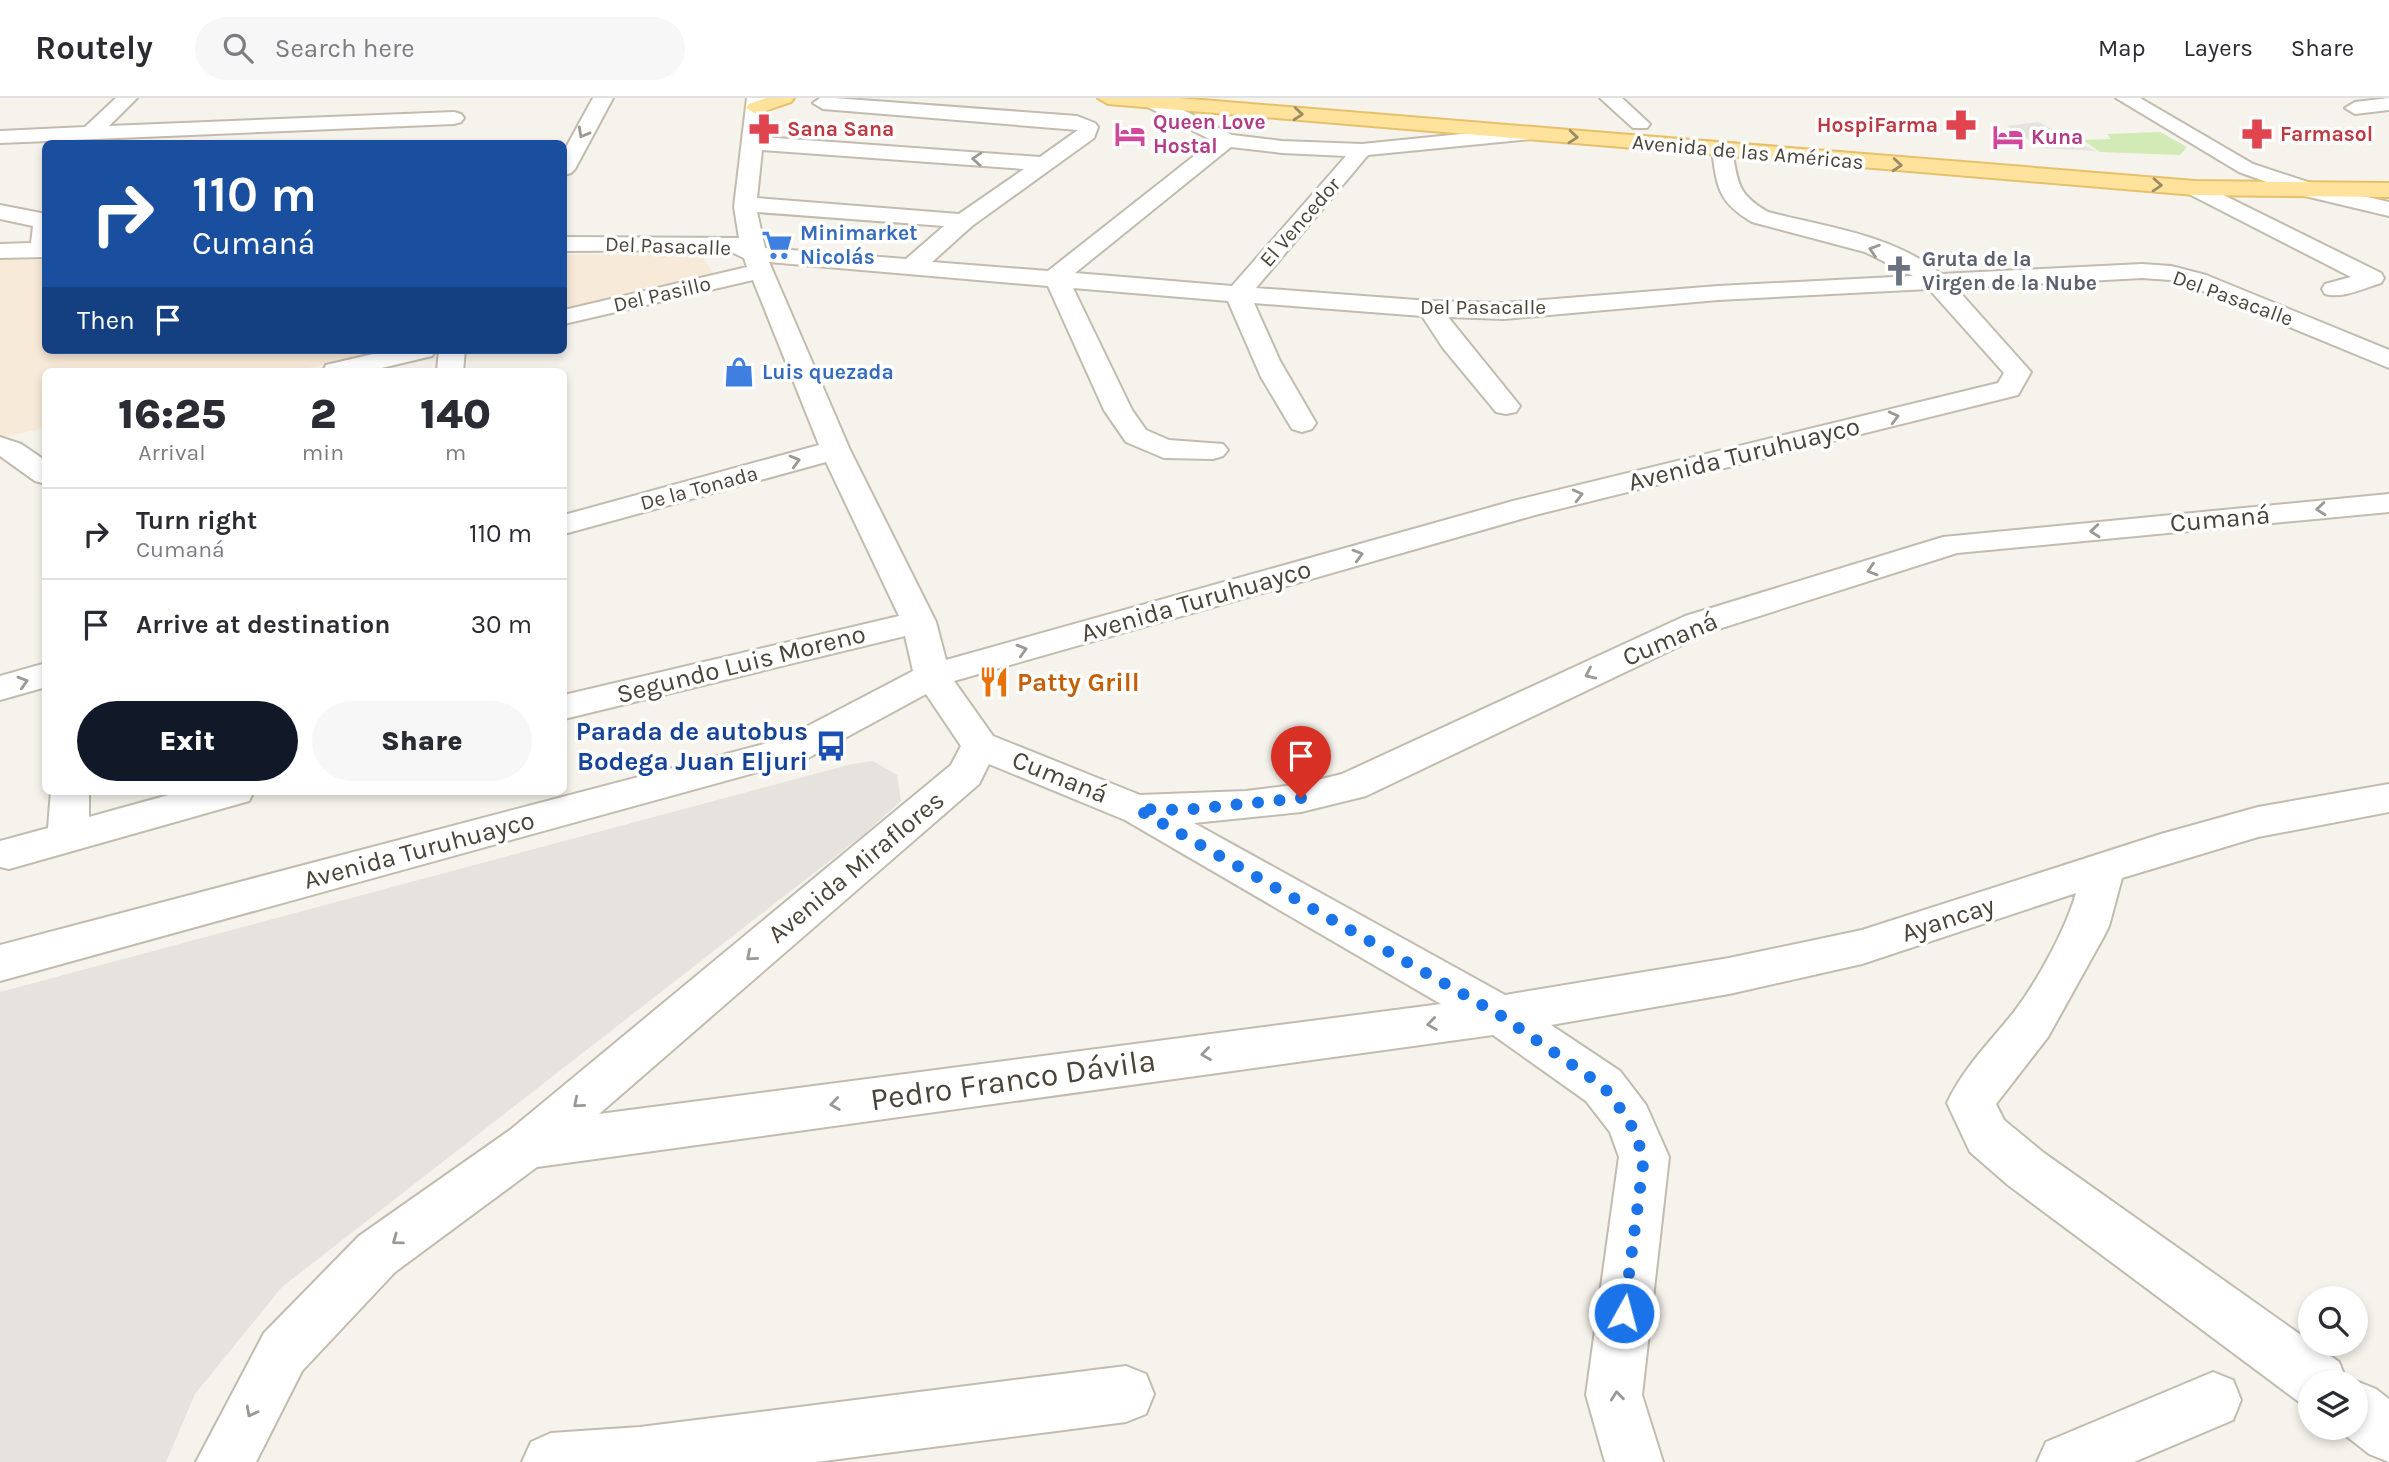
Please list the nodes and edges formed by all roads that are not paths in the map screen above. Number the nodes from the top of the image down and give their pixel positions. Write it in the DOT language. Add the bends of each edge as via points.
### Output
graph roads {
  1 [pos="127,98"];
  2 [pos="464,98"];
  3 [pos="603,98"];
  4 [pos="784,98"];
  5 [pos="1108,98"];
  6 [pos="1344,98"];
  7 [pos="1610,98"];
  8 [pos="2126,98"];
  9 [pos="1151,102"];
  10 [pos="757,103"];
  11 [pos="823,103"];
  12 [pos="2389,104"];
  13 [pos="2356,108"];
  14 [pos="1640,124"];
  15 [pos="91,133"];
  16 [pos="1531,133"];
  17 [pos="0,137"];
  18 [pos="1227,139"];
  19 [pos="754,144"];
  20 [pos="1362,150"];
  21 [pos="1722,150"];
  22 [pos="567,164"];
  23 [pos="1045,164"];
  24 [pos="2171,166"];
  25 [pos="2208,167"];
  26 [pos="2246,168"];
  27 [pos="2363,169"];
  28 [pos="2195,188"];
  29 [pos="2389,190"];
  30 [pos="2313,191"];
  31 [pos="746,204"];
  32 [pos="2389,209"];
  33 [pos="0,212"];
  34 [pos="42,221"];
  35 [pos="964,221"];
  36 [pos="567,244"];
  37 [pos="42,250"];
  38 [pos="0,251"];
  39 [pos="757,263"];
  40 [pos="914,265"];
  41 [pos="1056,277"];
  42 [pos="1934,282"];
  43 [pos="2334,289"];
  44 [pos="1238,294"];
  45 [pos="1430,309"];
  46 [pos="567,316"];
  47 [pos="406,354"];
  48 [pos="2389,360"];
  49 [pos="348,368"];
  50 [pos="1506,406"];
  51 [pos="1302,423"];
  52 [pos="42,442"];
  53 [pos="4,449"];
  54 [pos="835,450"];
  55 [pos="1213,450"];
  56 [pos="42,473"];
  57 [pos="2389,503"];
  58 [pos="567,524"];
  59 [pos="919,622"];
  60 [pos="42,676"];
  61 [pos="932,676"];
  62 [pos="0,688"];
  63 [pos="567,706"];
  64 [pos="980,745"];
  65 [pos="70,795"];
  66 [pos="220,795"];
  67 [pos="2389,797"];
  68 [pos="1137,809"];
  69 [pos="68,836"];
  70 [pos="9,854"];
  71 [pos="2104,868"];
  72 [pos="0,963"];
  73 [pos="1500,1015"];
  74 [pos="527,1146"];
  75 [pos="2302,1370"];
  76 [pos="1126,1394"];
  77 [pos="2213,1401"];
  78 [pos="2368,1418"];
  79 [pos="2389,1434"];
  80 [pos="225,1462"];
  81 [pos="551,1462"];
  82 [pos="1634,1462"];
  83 [pos="2066,1462"];
  1 -- 15 [label="street"];
  2 -- 15 [label="street" via="450,126"];
  3 -- 22 [label="street, one-way"];
  4 -- 10 [label="main road"];
  5 -- 9 [label="main road, Avenida de las Américas"];
  6 -- 14 [label="main road, Avenida de las Américas"];
  7 -- 14 [label="street"];
  8 -- 26 [label="street"];
  9 -- 16 [label="main road, Avenida de las Américas, one-way"];
  9 -- 18 [label="street"];
  10 -- 19 [label="street"];
  11 -- 23 [label="street" via="1077,122 1088,127 1087,134"];
  12 -- 13 [label="street"];
  14 -- 24 [label="main road, Avenida de las Américas"];
  15 -- 17 [label="street"];
  16 -- 20 [label="street"];
  16 -- 21 [label="main road, Avenida de las Américas, one-way"];
  18 -- 20 [label="street" via="1282,147"];
  18 -- 41 [label="street"];
  23 -- 19 [label="street, one-way"];
  19 -- 31 [label="street"];
  20 -- 44 [label="street, El Vencedor"];
  21 -- 28 [label="main road, Avenida de las Américas, one-way"];
  42 -- 21 [label="street, Avenida Turuhuayco, one-way" via="1910,263 1875,249 1760,217 1744,208 1731,197"];
  23 -- 35 [label="street"];
  25 -- 26 [label="main road"];
  26 -- 27 [label="main road"];
  26 -- 30 [label="street"];
  28 -- 30 [label="main road, Avenida de las Américas"];
  28 -- 43 [label="street" via="2372,278"];
  29 -- 30 [label="main road, Avenida de las Américas"];
  30 -- 32 [label="street"];
  31 -- 35 [label="street"];
  31 -- 39 [label="street"];
  33 -- 34 [label="street"];
  35 -- 40 [label="street"];
  36 -- 39 [label="street, Del Pasacalle" via="731,243"];
  37 -- 38 [label="street"];
  39 -- 40 [label="street, Del Pasacalle"];
  39 -- 46 [label="street, Del Pasillo"];
  39 -- 54 [label="street"];
  40 -- 41 [label="street, Del Pasacalle"];
  41 -- 44 [label="street, Del Pasacalle"];
  41 -- 55 [label="street" via="1118,410 1136,436 1164,449"];
  42 -- 45 [label="street, Del Pasacalle" via="1718,293 1504,311"];
  42 -- 48 [label="street, Del Pasacalle" via="2171,273"];
  61 -- 42 [label="street, Avenida Turuhuayco, one-way" via="1524,508 2008,388 2018,372"];
  44 -- 45 [label="street, Del Pasacalle"];
  44 -- 51 [label="street" via="1258,346"];
  45 -- 50 [label="street"];
  47 -- 49 [label="street"];
  52 -- 53 [label="street"];
  53 -- 56 [label="street"];
  58 -- 54 [label="street, De la Tonada, one-way"];
  54 -- 59 [label="street"];
  57 -- 68 [label="street, Cumaná, one-way" via="1954,544 1697,624 1352,786 1246,805"];
  59 -- 61 [label="street"];
  59 -- 63 [label="street, Segundo Luis Moreno"];
  62 -- 60 [label="street, one-way"];
  61 -- 64 [label="street"];
  61 -- 72 [label="street, Avenida Turuhuayco" via="795,749"];
  64 -- 68 [label="street, Cumaná"];
  64 -- 74 [label="street, Avenida Miraflores, one-way" via="965,774"];
  65 -- 69 [label="street"];
  66 -- 69 [label="street"];
  67 -- 71 [label="street, Ayancay" via="2258,822"];
  68 -- 73 [label="street"];
  69 -- 70 [label="street"];
  71 -- 73 [label="street, Ayancay" via="1862,947 1729,976"];
  71 -- 75 [label="street" via="2088,926 2032,1023 1984,1079 1971,1104 1987,1136 2025,1169"];
  73 -- 74 [label="street, Pedro Franco Dávila, one-way"];
  82 -- 73 [label="street, one-way" via="1614,1395 1644,1157 1629,1120 1603,1086"];
  74 -- 80 [label="street, Avenida Miraflores, one-way" via="377,1254 283,1352"];
  76 -- 81 [label="street" via="640,1456"];
  77 -- 83 [label="street"];
  78 -- 79 [label="street"];
}
